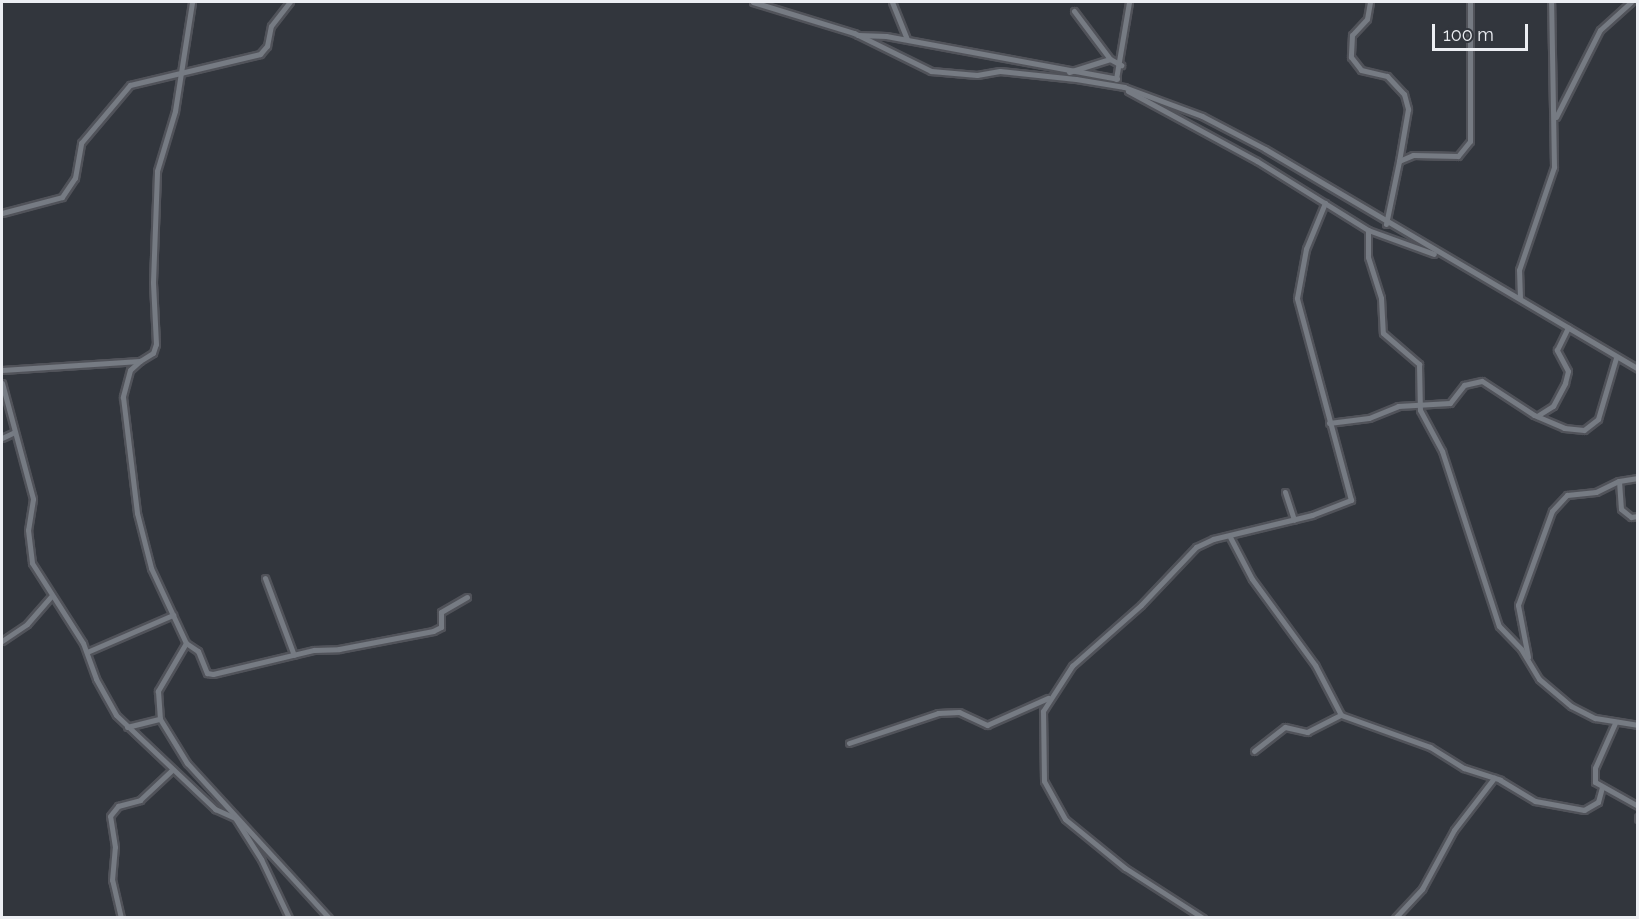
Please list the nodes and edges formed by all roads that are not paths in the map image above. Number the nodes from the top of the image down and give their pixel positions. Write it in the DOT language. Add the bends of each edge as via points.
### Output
graph roads {
  1 [pos="192,2"];
  2 [pos="290,2"];
  3 [pos="753,2"];
  4 [pos="892,2"];
  5 [pos="1129,2"];
  6 [pos="1370,2"];
  7 [pos="1470,2"];
  8 [pos="1551,2"];
  9 [pos="1631,2"];
  10 [pos="1074,11"];
  11 [pos="858,35"];
  12 [pos="907,39"];
  13 [pos="1110,58"];
  14 [pos="1121,65"];
  15 [pos="1069,72"];
  16 [pos="182,74"];
  17 [pos="1063,77"];
  18 [pos="1117,78"];
  19 [pos="1112,85"];
  20 [pos="1124,87"];
  21 [pos="1555,119"];
  22 [pos="1399,161"];
  23 [pos="1325,203"];
  24 [pos="2,213"];
  25 [pos="1386,224"];
  26 [pos="1368,230"];
  27 [pos="1438,255"];
  28 [pos="1520,298"];
  29 [pos="1568,327"];
  30 [pos="1616,358"];
  31 [pos="140,361"];
  32 [pos="1638,369"];
  33 [pos="2,370"];
  34 [pos="2,383"];
  35 [pos="1419,405"];
  36 [pos="1537,416"];
  37 [pos="1329,423"];
  38 [pos="15,432"];
  39 [pos="2,438"];
  40 [pos="1638,478"];
  41 [pos="1619,481"];
  42 [pos="1285,492"];
  43 [pos="1638,516"];
  44 [pos="1294,520"];
  45 [pos="1230,537"];
  46 [pos="265,578"];
  47 [pos="52,594"];
  48 [pos="467,597"];
  49 [pos="173,615"];
  50 [pos="2,641"];
  51 [pos="186,643"];
  52 [pos="87,652"];
  53 [pos="294,655"];
  54 [pos="1530,664"];
  55 [pos="1048,698"];
  56 [pos="1341,715"];
  57 [pos="160,719"];
  58 [pos="1615,723"];
  59 [pos="1638,724"];
  60 [pos="127,727"];
  61 [pos="849,743"];
  62 [pos="1254,751"];
  63 [pos="172,770"];
  64 [pos="1494,778"];
  65 [pos="1602,787"];
  66 [pos="1638,806"];
  67 [pos="235,818"];
  68 [pos="121,918"];
  69 [pos="289,918"];
  70 [pos="329,918"];
  71 [pos="1203,918"];
  72 [pos="1395,918"];
  1 -- 16 [label="street"];
  2 -- 16 [label="street" via="271,26 267,46 260,54"];
  3 -- 11 [label="street"];
  4 -- 12 [label="street"];
  5 -- 14 [label="street"];
  6 -- 22 [label="street" via="1367,19 1352,35 1351,57 1361,70 1387,76 1404,94 1408,109"];
  7 -- 22 [label="street" via="1470,132 1466,149 1458,156 1413,155"];
  8 -- 21 [label="street"];
  9 -- 21 [label="street" via="1600,30"];
  10 -- 13 [label="street"];
  11 -- 12 [label="street"];
  11 -- 17 [label="street" via="931,72 977,75 1000,71"];
  12 -- 15 [label="street"];
  13 -- 14 [label="street"];
  13 -- 15 [label="street"];
  14 -- 18 [label="street"];
  15 -- 17 [label="street"];
  15 -- 18 [label="street"];
  16 -- 24 [label="street" via="156,76 130,85 117,98 79,147 75,178 63,197"];
  16 -- 31 [label="street" via="158,171 153,282 156,344 153,353"];
  17 -- 19 [label="street"];
  18 -- 19 [label="street"];
  19 -- 20 [label="street"];
  20 -- 23 [label="street"];
  20 -- 25 [label="street" via="1212,122"];
  21 -- 28 [label="street" via="1554,173 1519,270"];
  22 -- 25 [label="street"];
  23 -- 26 [label="street"];
  23 -- 37 [label="street" via="1306,249 1297,298"];
  25 -- 27 [label="street"];
  26 -- 27 [label="street"];
  26 -- 35 [label="street" via="1368,257 1381,298 1383,333 1419,364"];
  27 -- 28 [label="street"];
  28 -- 29 [label="street"];
  29 -- 30 [label="street"];
  29 -- 36 [label="street" via="1557,350 1568,371 1565,383 1553,406"];
  30 -- 32 [label="street"];
  30 -- 36 [label="street" via="1593,424 1578,432"];
  31 -- 33 [label="street"];
  31 -- 49 [label="street" via="130,370 123,398 131,464 146,554"];
  34 -- 38 [label="street"];
  35 -- 36 [label="street" via="1450,403 1464,385 1482,381"];
  35 -- 37 [label="street"];
  35 -- 54 [label="street" via="1442,451 1483,566 1499,626"];
  37 -- 44 [label="street" via="1346,469 1351,500"];
  38 -- 39 [label="street"];
  38 -- 47 [label="street" via="33,499 28,550"];
  40 -- 41 [label="street"];
  41 -- 43 [label="street" via="1621,509 1631,517"];
  41 -- 54 [label="street" via="1596,492 1567,495 1552,512 1518,605"];
  42 -- 44 [label="street"];
  44 -- 45 [label="street"];
  45 -- 55 [label="street" via="1213,539 1194,549 1142,605 1072,666"];
  45 -- 56 [label="street" via="1252,579 1315,665"];
  46 -- 53 [label="street"];
  47 -- 50 [label="street" via="27,624"];
  47 -- 52 [label="street"];
  48 -- 53 [label="street" via="441,612 438,629"];
  49 -- 51 [label="street"];
  49 -- 52 [label="street"];
  51 -- 53 [label="street" via="198,651 210,674"];
  51 -- 57 [label="street" via="158,691"];
  52 -- 60 [label="street" via="96,679"];
  54 -- 58 [label="street" via="1545,686 1571,706"];
  55 -- 61 [label="street" via="987,725 958,712 938,713"];
  55 -- 71 [label="street" via="1040,724 1040,755 1050,799 1084,838 1163,895"];
  56 -- 62 [label="street" via="1307,732 1286,727"];
  56 -- 64 [label="street" via="1430,747 1464,768"];
  57 -- 60 [label="street"];
  57 -- 67 [label="street" via="171,743"];
  58 -- 59 [label="street"];
  58 -- 65 [label="street" via="1594,775"];
  60 -- 63 [label="street"];
  63 -- 67 [label="street" via="215,809"];
  63 -- 68 [label="street" via="140,800 118,806 110,816 115,847 112,880"];
  64 -- 65 [label="street" via="1535,801 1574,810 1592,807"];
  64 -- 72 [label="street" via="1454,830 1422,889"];
  65 -- 66 [label="street"];
  67 -- 69 [label="street" via="261,859"];
  67 -- 70 [label="street" via="268,847"];
}
